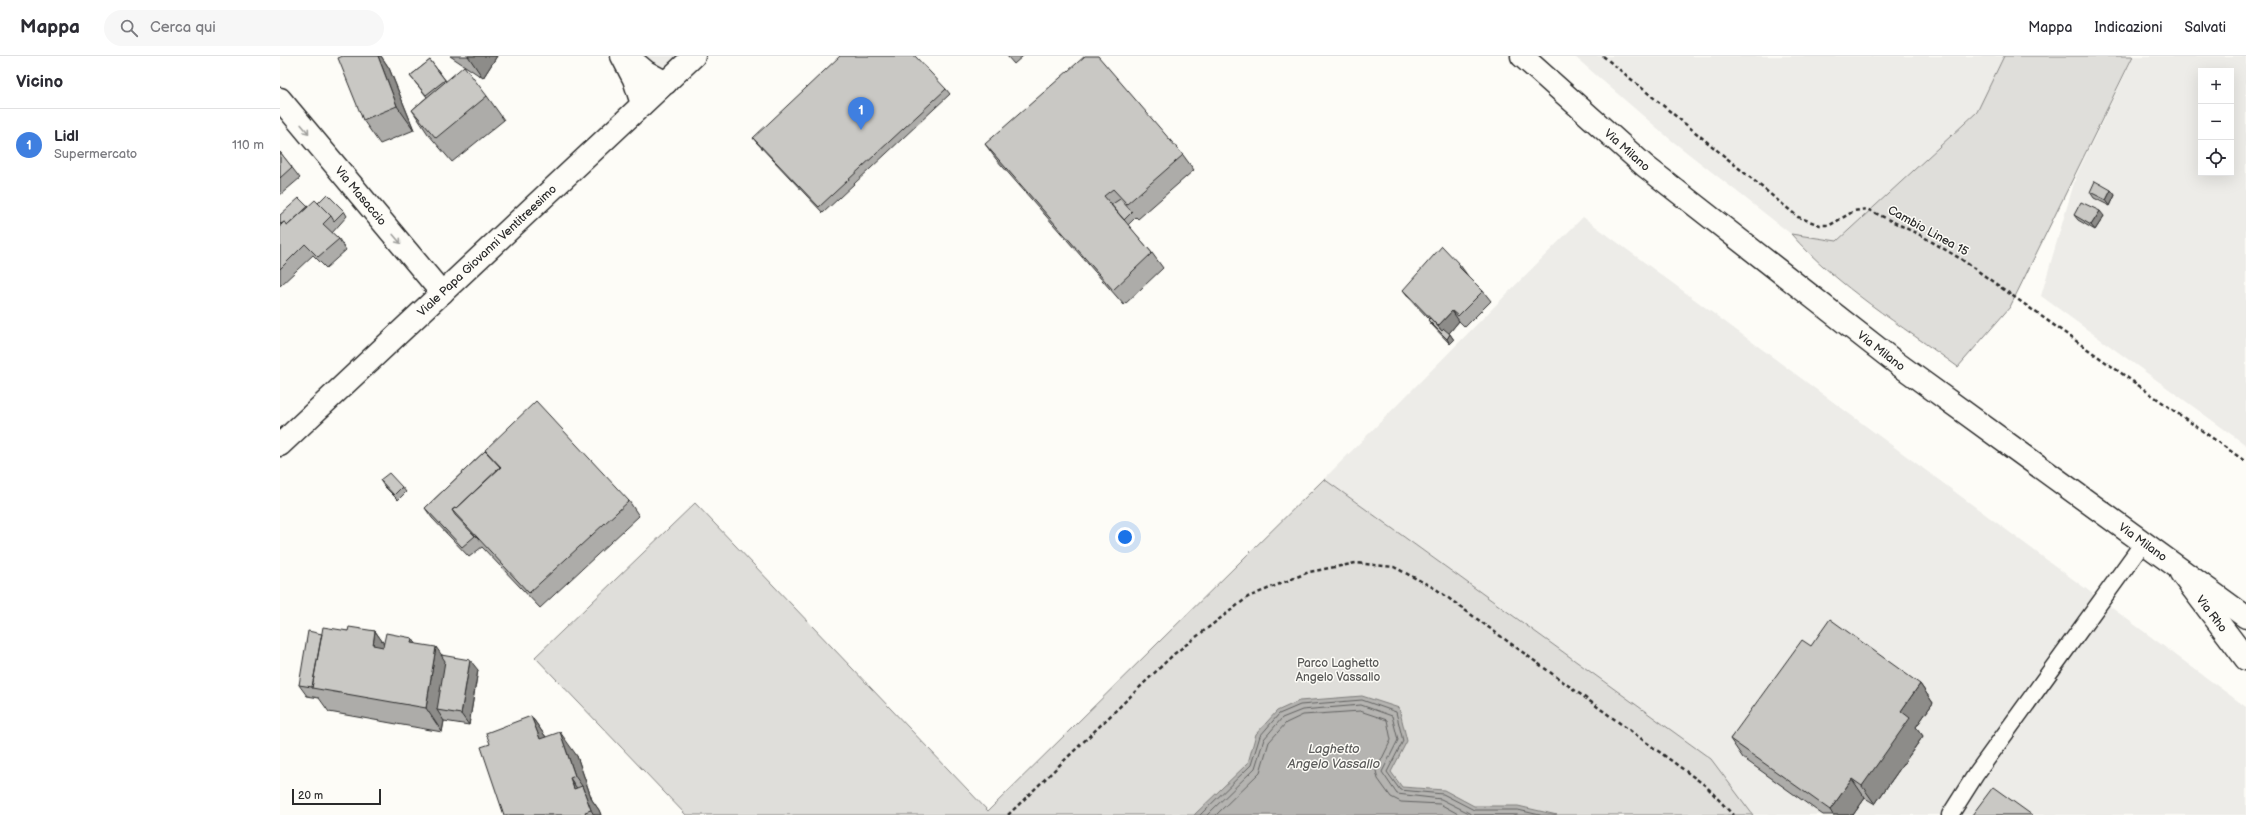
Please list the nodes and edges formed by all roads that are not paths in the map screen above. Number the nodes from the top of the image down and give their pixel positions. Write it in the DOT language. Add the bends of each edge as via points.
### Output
graph roads {
  1 [pos="622,56"];
  2 [pos="627,56"];
  3 [pos="694,56"];
  4 [pos="1525,59"];
  5 [pos="666,83"];
  6 [pos="280,99"];
  7 [pos="642,104"];
  8 [pos="442,293"];
  9 [pos="280,445"];
  10 [pos="2143,543"];
  11 [pos="2178,568"];
  12 [pos="2246,617"];
  13 [pos="2246,659"];
  14 [pos="1950,815"];
  1 -- 7 [label="street" via="634,79"];
  2 -- 5 [label="street" via="646,72"];
  3 -- 5 [label="street, Viale Papa Giovanni Ventitreesimo"];
  4 -- 10 [label="street, Via Milano" via="1645,166 1898,364"];
  5 -- 7 [label="street, Viale Papa Giovanni Ventitreesimo"];
  6 -- 8 [label="street, Via Masaccio, one-way"];
  7 -- 8 [label="street, Viale Papa Giovanni Ventitreesimo"];
  8 -- 9 [label="street, Viale Papa Giovanni Ventitreesimo"];
  10 -- 11 [label="street, Via Milano"];
  10 -- 14 [label="lane" via="1976,774"];
  11 -- 12 [label="street, Via Milano"];
  11 -- 13 [label="street, Via Rho"];
}
